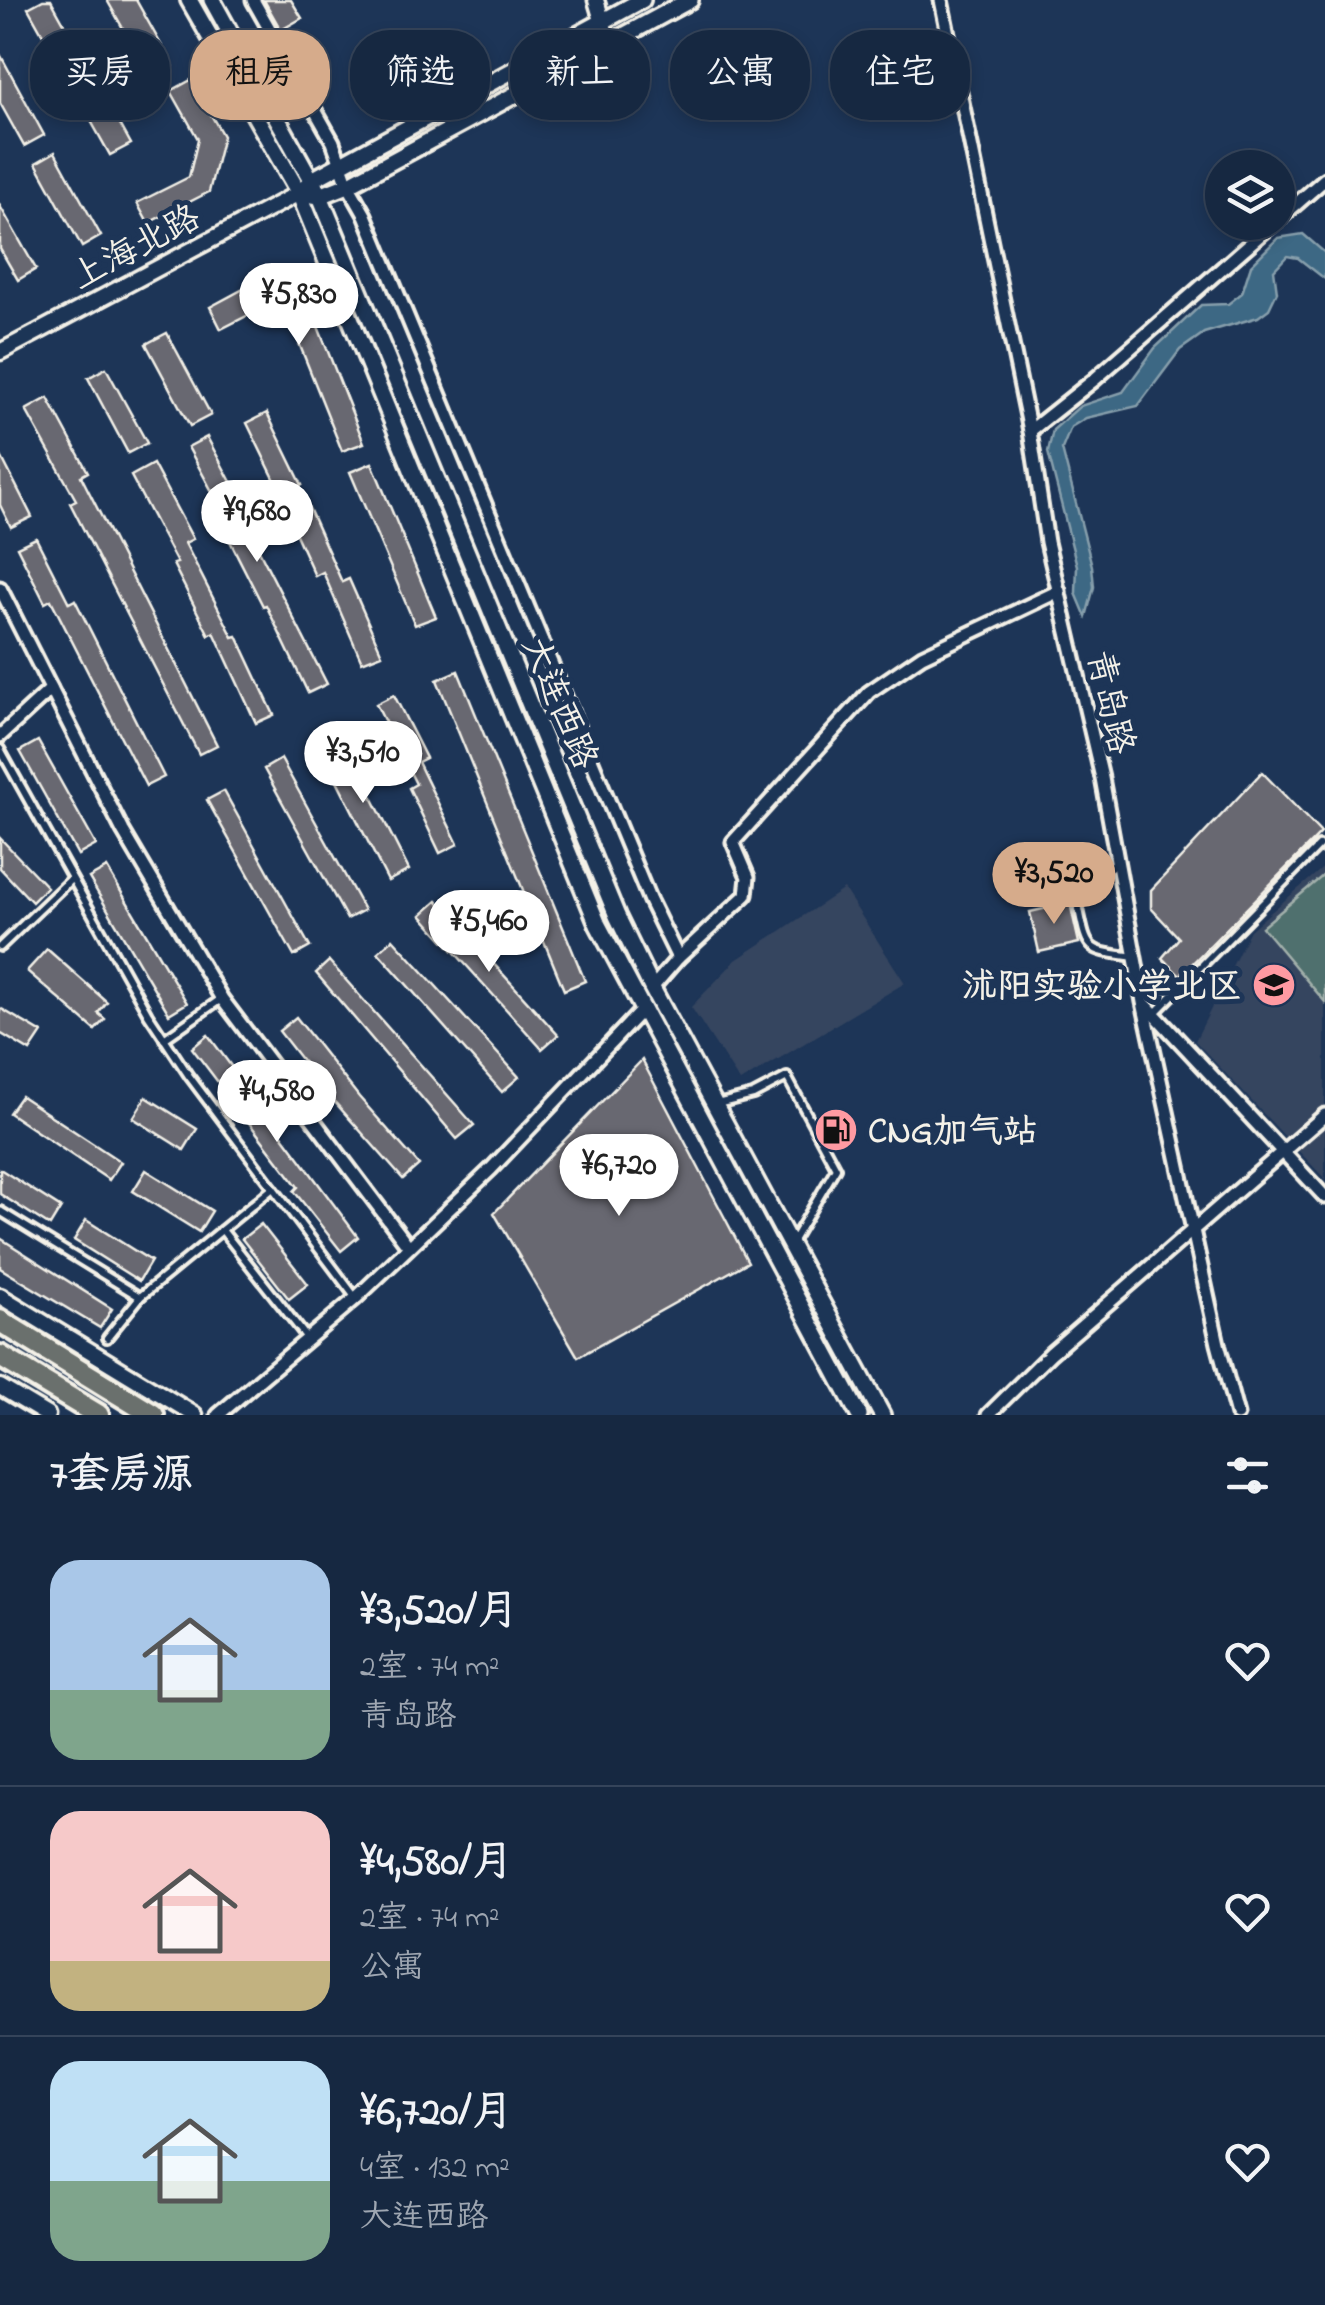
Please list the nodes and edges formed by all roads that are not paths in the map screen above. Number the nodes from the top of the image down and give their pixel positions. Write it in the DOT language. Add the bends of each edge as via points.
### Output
graph roads {
  1 [pos="189,0"];
  2 [pos="212,0"];
  3 [pos="253,0"];
  4 [pos="596,0"];
  5 [pos="642,0"];
  6 [pos="690,0"];
  7 [pos="941,0"];
  8 [pos="603,22"];
  9 [pos="605,30"];
  10 [pos="635,30"];
  11 [pos="510,97"];
  12 [pos="340,165"];
  13 [pos="1325,179"];
  14 [pos="312,180"];
  15 [pos="348,185"];
  16 [pos="299,193"];
  17 [pos="320,196"];
  18 [pos="1295,205"];
  19 [pos="1255,240"];
  20 [pos="0,352"];
  21 [pos="1030,431"];
  22 [pos="0,588"];
  23 [pos="1059,591"];
  24 [pos="51,689"];
  25 [pos="0,736"];
  26 [pos="0,749"];
  27 [pos="1319,846"];
  28 [pos="1117,861"];
  29 [pos="70,880"];
  30 [pos="0,947"];
  31 [pos="1135,957"];
  32 [pos="678,958"];
  33 [pos="652,988"];
  34 [pos="222,998"];
  35 [pos="1143,1002"];
  36 [pos="642,1010"];
  37 [pos="1154,1014"];
  38 [pos="164,1040"];
  39 [pos="715,1105"];
  40 [pos="1325,1115"];
  41 [pos="1282,1151"];
  42 [pos="273,1188"];
  43 [pos="1325,1197"];
  44 [pos="0,1211"];
  45 [pos="222,1230"];
  46 [pos="1193,1230"];
  47 [pos="790,1245"];
  48 [pos="410,1247"];
  49 [pos="0,1296"];
  50 [pos="140,1297"];
  51 [pos="356,1298"];
  52 [pos="1,1322"];
  53 [pos="107,1338"];
  54 [pos="308,1339"];
  55 [pos="0,1356"];
  56 [pos="0,1387"];
  57 [pos="46,1415"];
  58 [pos="98,1415"];
  59 [pos="154,1415"];
  60 [pos="195,1415"];
  61 [pos="218,1415"];
  62 [pos="859,1415"];
  63 [pos="882,1415"];
  64 [pos="988,1415"];
  65 [pos="1237,1415"];
  1 -- 16 [label="main road, 大连西路"];
  2 -- 14 [label="main road, 大连西路"];
  3 -- 12 [label="street"];
  4 -- 8 [label="street"];
  5 -- 8 [label="main road, 上海北路"];
  6 -- 10 [label="main road"];
  7 -- 21 [label="street, 青岛路"];
  8 -- 9 [label="street"];
  8 -- 12 [label="main road, 上海北路"];
  11 -- 15 [label="main road"];
  12 -- 14 [label="main road, 上海北路"];
  12 -- 15 [label="street"];
  13 -- 18 [label="street"];
  14 -- 16 [label="main road, 上海北路"];
  14 -- 17 [label="main road, 大连西路"];
  15 -- 17 [label="main road"];
  15 -- 32 [label="street"];
  16 -- 17 [label="main road"];
  16 -- 20 [label="street, 上海北路"];
  16 -- 36 [label="main road, 大连西路" via="598,924"];
  17 -- 33 [label="main road, 大连西路"];
  19 -- 21 [label="street"];
  21 -- 23 [label="street, 青岛路"];
  22 -- 24 [label="street"];
  23 -- 28 [label="street, 青岛路"];
  23 -- 32 [label="street" via="922,656 869,692 733,842 748,877 746,895"];
  24 -- 25 [label="street"];
  24 -- 34 [label="street" via="123,831"];
  26 -- 29 [label="lane"];
  27 -- 37 [label="lane"];
  28 -- 31 [label="street, 青岛路"];
  28 -- 31 [label="lane" via="1078,904 1086,942 1095,951"];
  29 -- 30 [label="lane"];
  29 -- 38 [label="lane"];
  31 -- 35 [label="street, 青岛路"];
  32 -- 33 [label="street"];
  33 -- 39 [label="main road, 大连西路"];
  34 -- 38 [label="lane"];
  34 -- 48 [label="street"];
  35 -- 37 [label="street"];
  35 -- 46 [label="street, 青岛路"];
  36 -- 48 [label="street"];
  36 -- 62 [label="main road, 大连西路"];
  37 -- 41 [label="street"];
  38 -- 42 [label="lane"];
  39 -- 47 [label="main road, 大连西路"];
  39 -- 47 [label="lane" via="787,1077 820,1138 836,1168"];
  40 -- 41 [label="street"];
  41 -- 43 [label="street"];
  41 -- 46 [label="street"];
  42 -- 45 [label="lane"];
  42 -- 51 [label="lane"];
  44 -- 50 [label="lane"];
  45 -- 50 [label="lane"];
  45 -- 54 [label="lane"];
  46 -- 64 [label="street"];
  46 -- 65 [label="street, 青岛路"];
  47 -- 63 [label="main road, 大连西路"];
  48 -- 51 [label="street"];
  49 -- 60 [label="street"];
  50 -- 53 [label="lane"];
  51 -- 54 [label="street"];
  52 -- 59 [label="highway"];
  54 -- 61 [label="street"];
  55 -- 58 [label="highway"];
  56 -- 57 [label="street"];
}
